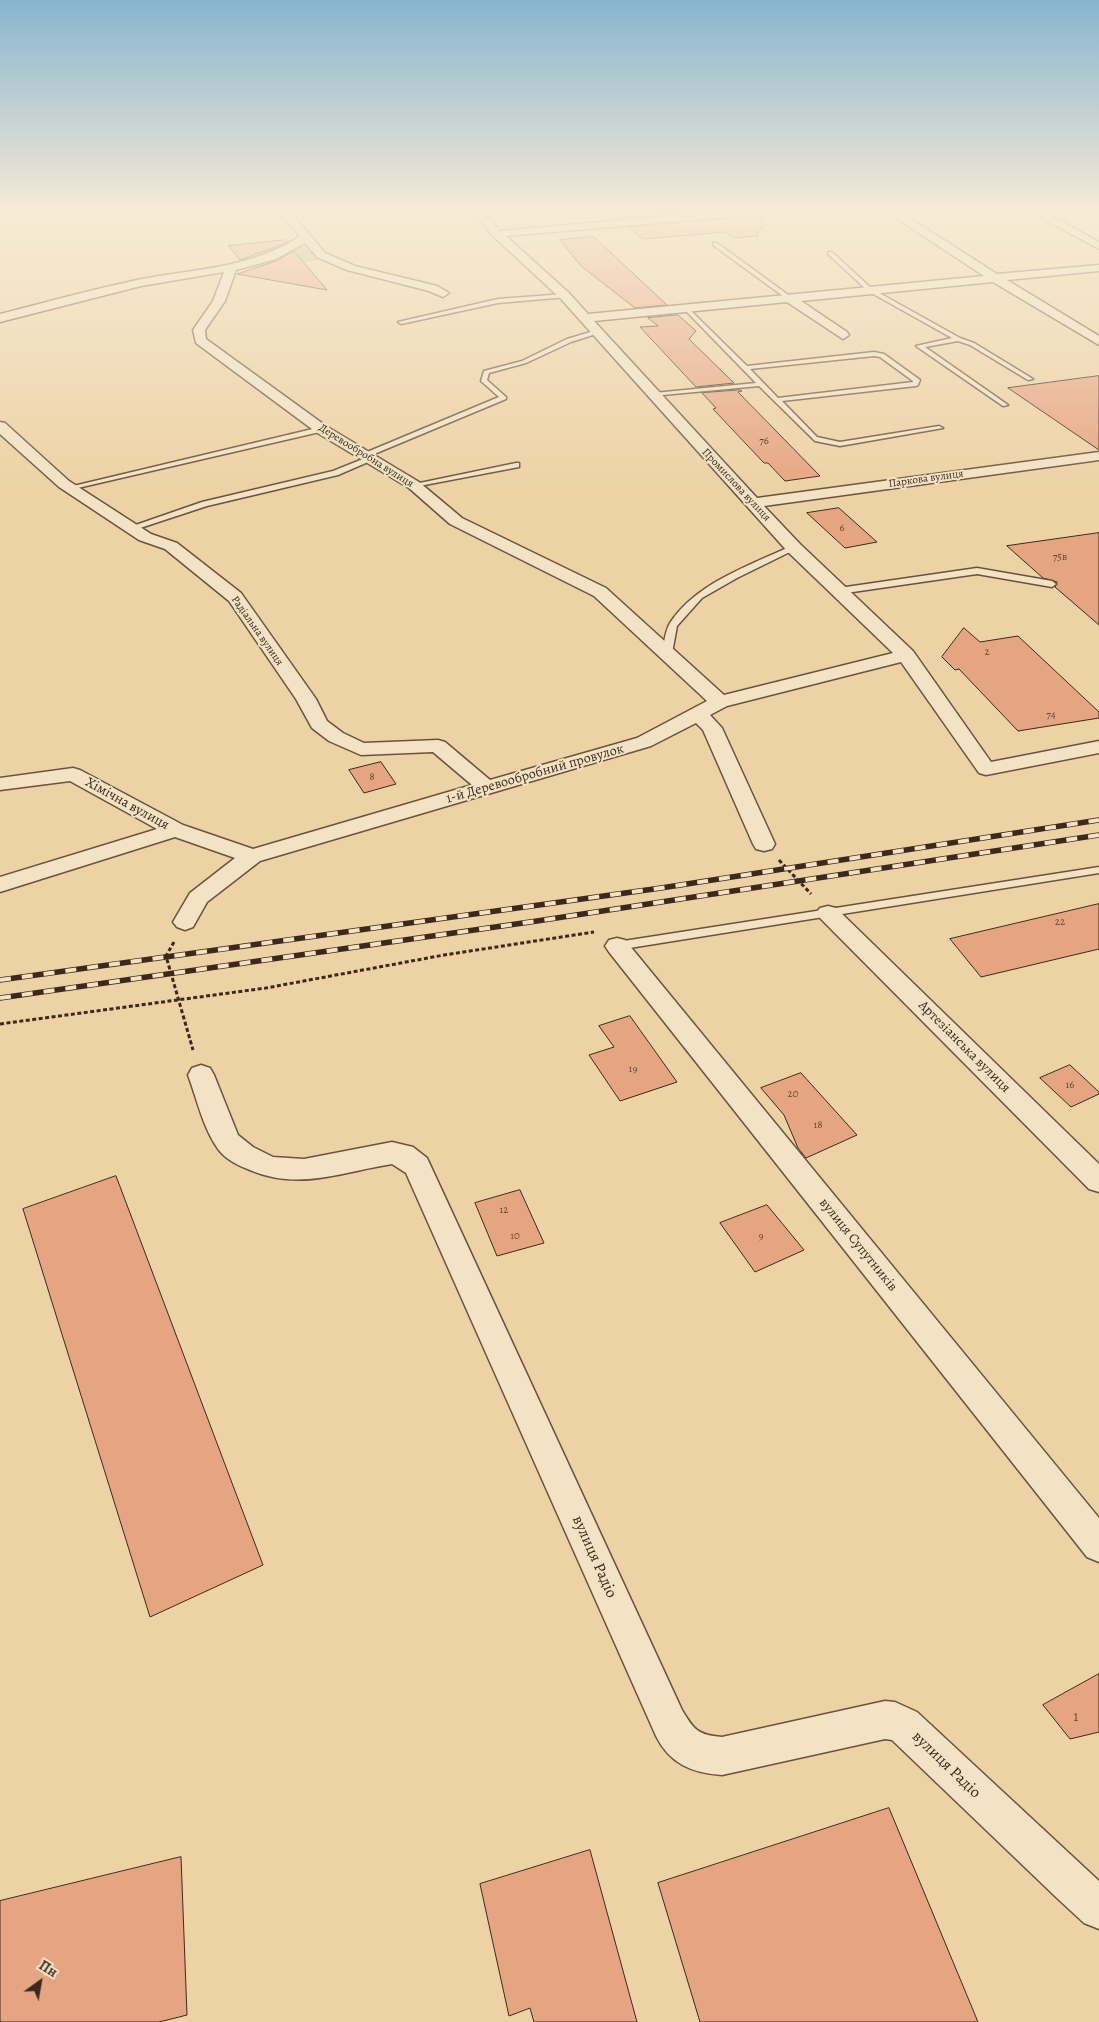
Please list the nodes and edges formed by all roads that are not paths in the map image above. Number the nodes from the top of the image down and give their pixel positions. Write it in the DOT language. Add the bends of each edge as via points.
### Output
graph roads {
  1 [pos="56,304"];
  2 [pos="218,304"];
  3 [pos="482,304"];
  4 [pos="573,304"];
  5 [pos="723,304"];
  6 [pos="798,304"];
  7 [pos="895,304"];
  8 [pos="1039,304"];
  9 [pos="686,308"];
  10 [pos="0,318"];
  11 [pos="585,318"];
  12 [pos="401,322"];
  13 [pos="597,332"];
  14 [pos="843,335"];
  15 [pos="958,340"];
  16 [pos="1099,341"];
  17 [pos="745,368"];
  18 [pos="1030,379"];
  19 [pos="760,384"];
  20 [pos="654,395"];
  21 [pos="777,400"];
  22 [pos="1005,406"];
  23 [pos="0,426"];
  24 [pos="321,428"];
  25 [pos="939,428"];
  26 [pos="1099,456"];
  27 [pos="367,457"];
  28 [pos="516,465"];
  29 [pos="414,484"];
  30 [pos="69,488"];
  31 [pos="752,503"];
  32 [pos="131,528"];
  33 [pos="794,548"];
  34 [pos="1052,584"];
  35 [pos="839,591"];
  36 [pos="667,653"];
  37 [pos="906,655"];
  38 [pos="720,702"];
  39 [pos="698,714"];
  40 [pos="1099,747"];
  41 [pos="0,784"];
  42 [pos="487,788"];
  43 [pos="175,830"];
  44 [pos="764,844"];
  45 [pos="252,856"];
  46 [pos="1099,870"];
  47 [pos="0,885"];
  48 [pos="828,913"];
  49 [pos="185,922"];
  50 [pos="608,938"];
  51 [pos="201,1075"];
  52 [pos="1099,1182"];
  53 [pos="1099,1545"];
  54 [pos="1099,1908"];
  1 -- 10 [label="street"];
  2 -- 24 [label="street, Деревообробна вулиця" via="199,330 200,340"];
  3 -- 12 [label="lane"];
  4 -- 11 [label="street, Промислова вулиця"];
  5 -- 9 [label="street"];
  6 -- 14 [label="street"];
  7 -- 15 [label="lane"];
  8 -- 16 [label="street"];
  9 -- 11 [label="street"];
  9 -- 17 [label="lane"];
  11 -- 13 [label="street, Промислова вулиця"];
  13 -- 20 [label="street, Промислова вулиця"];
  13 -- 27 [label="lane" via="583,334 522,362 486,372 484,381 504,398"];
  15 -- 18 [label="lane" via="972,344"];
  15 -- 22 [label="lane" via="919,346"];
  17 -- 19 [label="lane"];
  17 -- 21 [label="lane" via="874,354 882,355 917,380 916,384"];
  19 -- 20 [label="lane"];
  19 -- 21 [label="lane"];
  20 -- 31 [label="street, Промислова вулиця"];
  21 -- 25 [label="lane" via="815,439 823,442 840,444"];
  23 -- 30 [label="street, Радіальна вулиця"];
  24 -- 27 [label="street, Деревообробна вулиця"];
  24 -- 30 [label="lane"];
  26 -- 31 [label="street, Паркова вулиця"];
  27 -- 29 [label="street, Деревообробна вулиця"];
  27 -- 32 [label="lane" via="335,473 205,504"];
  28 -- 29 [label="lane"];
  29 -- 36 [label="street, Деревообробна вулиця" via="456,521 600,592"];
  30 -- 32 [label="street, Радіальна вулиця"];
  31 -- 33 [label="street, Промислова вулиця"];
  32 -- 42 [label="street, Радіальна вулиця" via="171,546 235,597 306,699 319,724 336,737 361,749 438,746"];
  33 -- 35 [label="street, Промислова вулиця"];
  33 -- 36 [label="lane" via="699,596 673,625"];
  34 -- 35 [label="lane" via="977,572"];
  35 -- 37 [label="street, Промислова вулиця"];
  36 -- 38 [label="street, Деревообробна вулиця"];
  37 -- 38 [label="street, 1-й Деревообробний провулок"];
  37 -- 40 [label="street, Промислова вулиця" via="986,769"];
  38 -- 39 [label="street, 1-й Деревообробний провулок"];
  39 -- 42 [label="street, 1-й Деревообробний провулок" via="644,742"];
  39 -- 44 [label="street" via="712,728"];
  41 -- 43 [label="street, Хімічна вулиця" via="73,774"];
  42 -- 45 [label="street, 1-й Деревообробний провулок"];
  43 -- 45 [label="street, Хімічна вулиця"];
  43 -- 47 [label="street"];
  45 -- 49 [label="street, 1-й Деревообробний провулок" via="198,898"];
  46 -- 48 [label="lane"];
  48 -- 50 [label="lane"];
  48 -- 52 [label="street, Артезіанська вулиця"];
  50 -- 53 [label="street, вулиця Супутників"];
  51 -- 54 [label="street, вулиця Радіо" via="228,1141 241,1154 260,1164 283,1170 313,1170 392,1153 403,1155 417,1166 665,1714 676,1737 686,1748 704,1755 722,1756 884,1720 895,1721 904,1725"];
}
